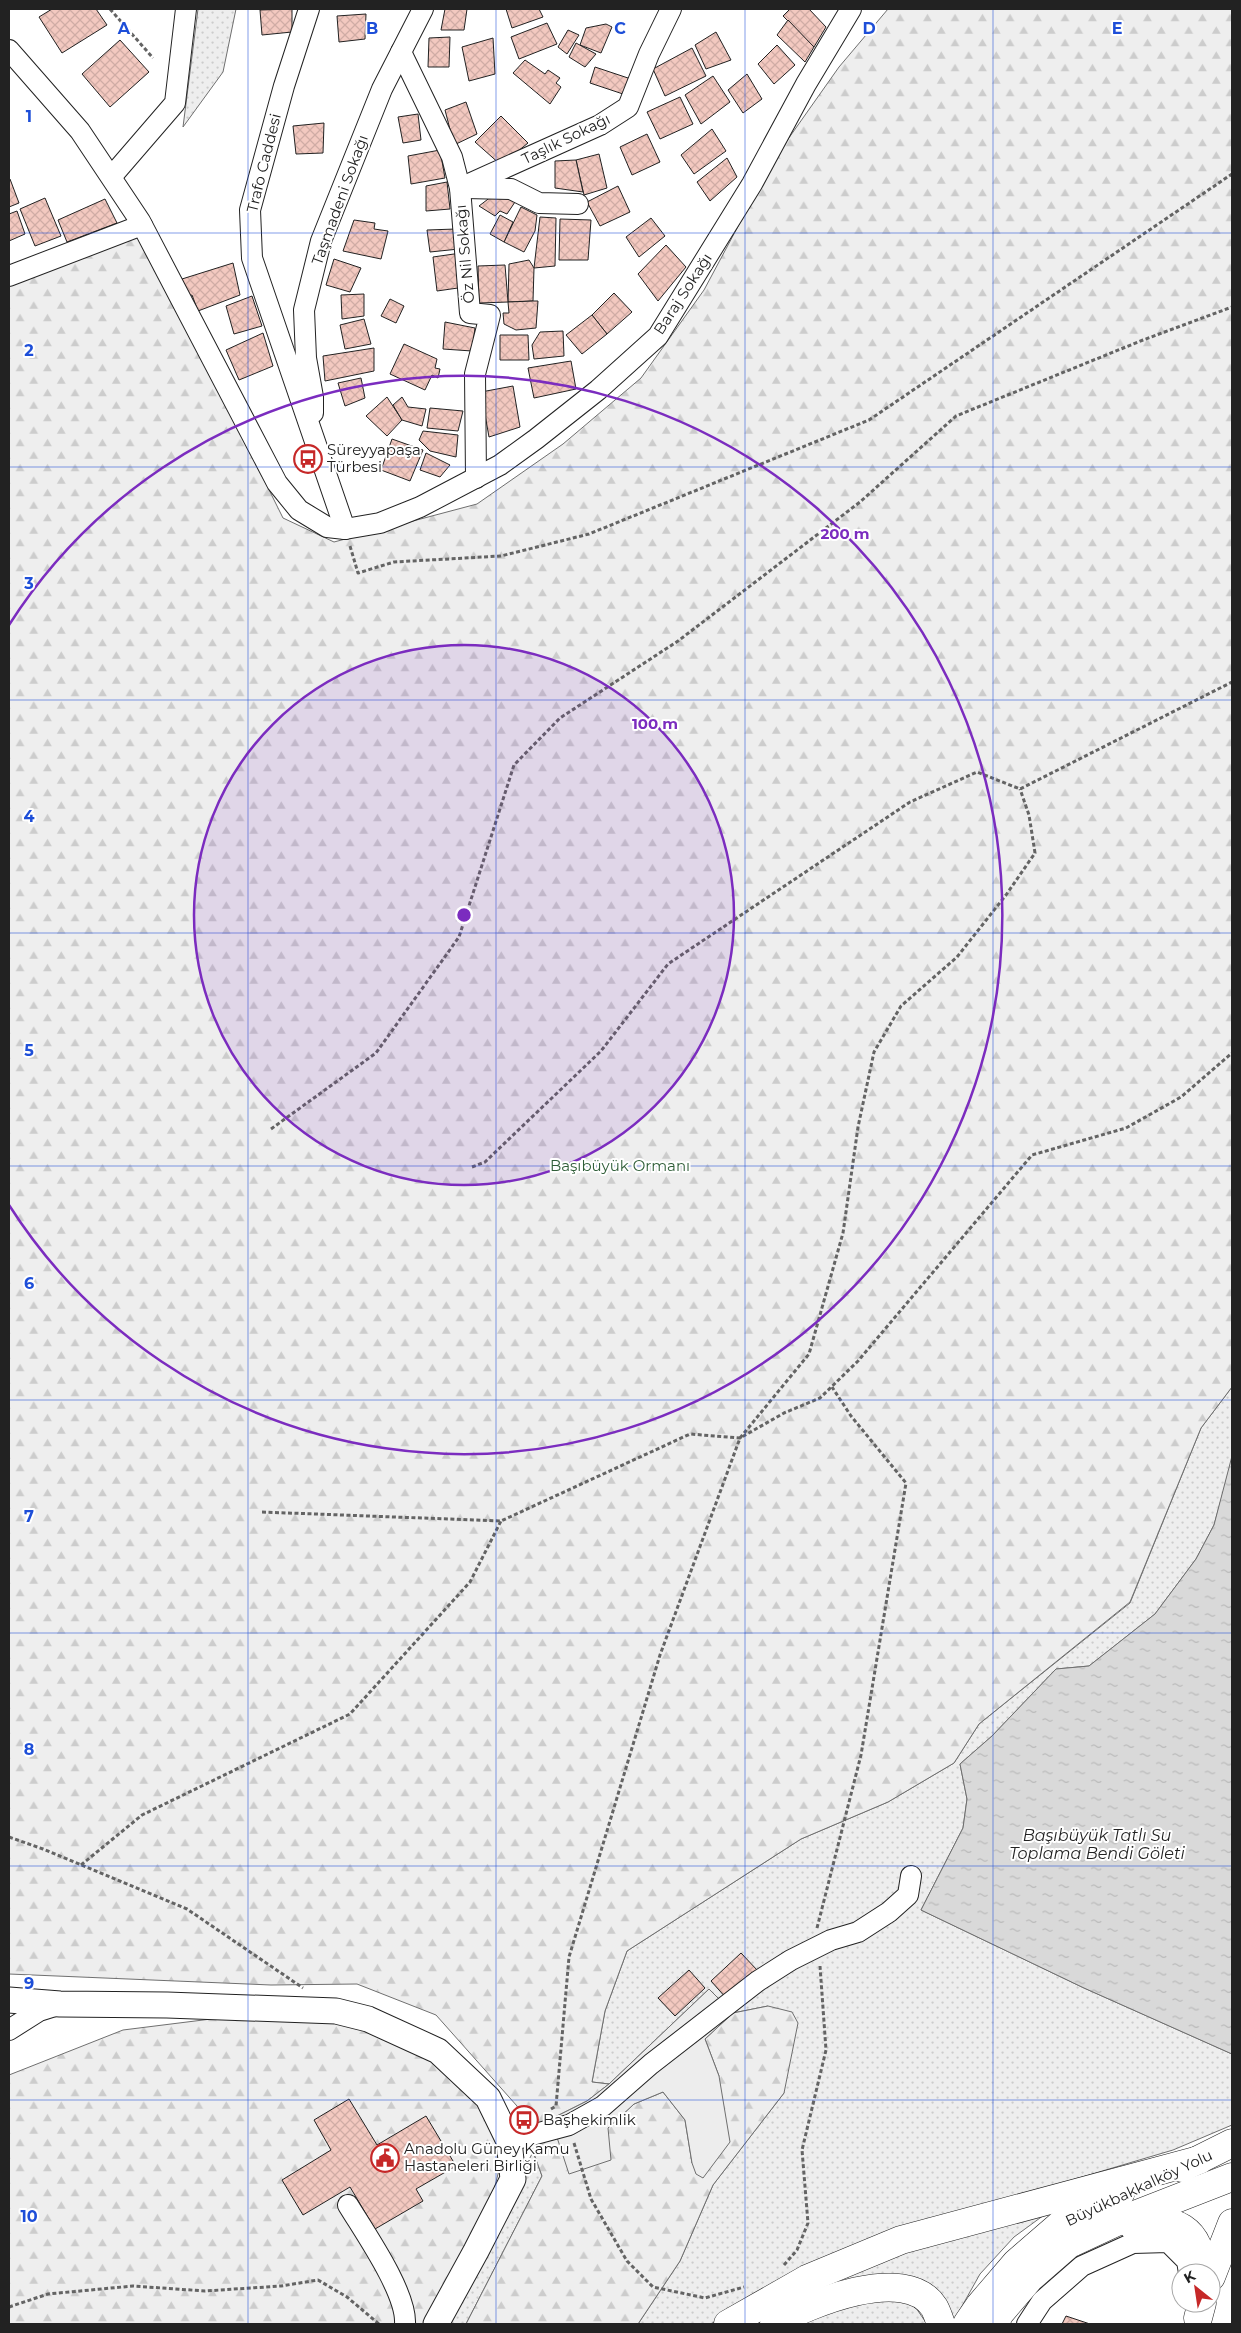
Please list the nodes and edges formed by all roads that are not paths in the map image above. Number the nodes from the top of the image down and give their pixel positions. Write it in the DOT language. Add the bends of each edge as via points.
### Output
graph roads {
  1 [pos="186,9"];
  2 [pos="309,9"];
  3 [pos="423,9"];
  4 [pos="671,9"];
  5 [pos="851,9"];
  6 [pos="9,50"];
  7 [pos="401,52"];
  8 [pos="112,176"];
  9 [pos="460,188"];
  10 [pos="578,204"];
  11 [pos="142,225"];
  12 [pos="9,276"];
  13 [pos="313,432"];
  14 [pos="476,478"];
  15 [pos="345,529"];
  16 [pos="911,1876"];
  17 [pos="9,2000"];
  18 [pos="60,2004"];
  19 [pos="9,2030"];
  20 [pos="509,2141"];
  21 [pos="1232,2143"];
  22 [pos="1199,2160"];
  23 [pos="1232,2177"];
  24 [pos="348,2205"];
  25 [pos="1231,2230"];
  26 [pos="1186,2263"];
  27 [pos="1202,2263"];
  28 [pos="1217,2263"];
  29 [pos="1030,2278"];
  30 [pos="405,2324"];
  31 [pos="436,2324"];
  32 [pos="728,2324"];
  33 [pos="774,2324"];
  34 [pos="942,2324"];
  35 [pos="968,2324"];
  36 [pos="994,2324"];
  37 [pos="1027,2324"];
  1 -- 8 [label="street" via="176,102"];
  2 -- 13 [label="street, Trafo Caddesi" via="250,210 252,258"];
  3 -- 7 [label="street, Taşmadeni Sokağı"];
  4 -- 9 [label="street, Taşlık Sokağı" via="628,107 600,125"];
  5 -- 14 [label="street, Baraj Sokağı" via="752,184 658,336 598,390 536,439"];
  6 -- 8 [label="street" via="80,131"];
  7 -- 9 [label="street, Öz Nil Sokağı" via="452,157"];
  7 -- 13 [label="street, Taşmadeni Sokağı" via="382,89 321,241 304,310 306,358 313,397"];
  8 -- 11 [label="street"];
  9 -- 10 [label="street" via="511,189 540,203"];
  9 -- 14 [label="street, Öz Nil Sokağı" via="470,313 490,315 475,374"];
  11 -- 12 [label="street"];
  11 -- 15 [label="street" via="277,483 299,510 327,527"];
  13 -- 15 [label="street, Trafo Caddesi"];
  14 -- 15 [label="street, Baraj Sokağı" via="420,508 380,523"];
  16 -- 20 [label="street" via="908,1895 889,1912 858,1932 818,1947 758,1981 651,2064 603,2106 569,2125"];
  17 -- 18 [label="main road"];
  18 -- 19 [label="street" via="39,2011"];
  18 -- 20 [label="main road" via="336,2012 368,2019 438,2051 488,2098"];
  20 -- 31 [label="main road" via="512,2179"];
  21 -- 22 [label="highway, Büyükbakkalköy Yolu"];
  22 -- 32 [label="highway" via="901,2240 807,2279"];
  22 -- 35 [label="highway, Büyükbakkalköy Yolu" via="1068,2218 1016,2263"];
  23 -- 29 [label="highway, Büyükbakkalköy Yolu" via="1069,2244"];
  24 -- 30 [label="street" via="397,2290"];
  25 -- 28 [label="highway"];
  26 -- 37 [label="street" via="1168,2242 1133,2243 1082,2266 1042,2301"];
  27 -- 29 [label="highway" via="1193,2236 1170,2221 1144,2222 1082,2245"];
  29 -- 36 [label="highway"];
  33 -- 34 [label="highway" via="828,2298 866,2289 895,2288 917,2293 933,2305"];
}
